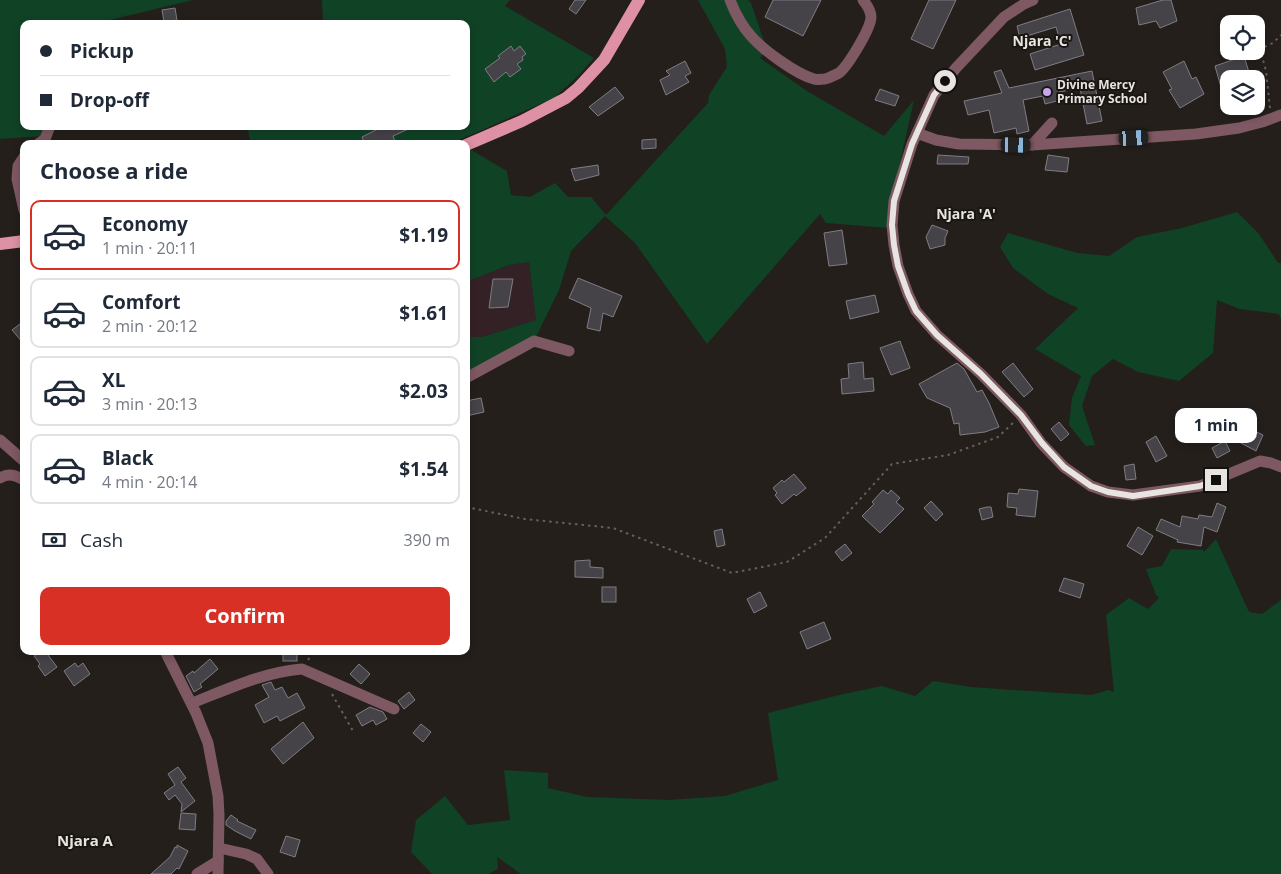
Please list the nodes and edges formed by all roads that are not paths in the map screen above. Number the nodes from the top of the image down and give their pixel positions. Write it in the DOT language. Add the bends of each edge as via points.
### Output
graph roads {
  1 [pos="639,0"];
  2 [pos="730,0"];
  3 [pos="863,0"];
  4 [pos="1032,0"];
  5 [pos="1276,115"];
  6 [pos="1052,123"];
  7 [pos="917,133"];
  8 [pos="470,143"];
  9 [pos="1032,145"];
  10 [pos="20,163"];
  11 [pos="20,192"];
  12 [pos="20,242"];
  13 [pos="0,244"];
  14 [pos="570,350"];
  15 [pos="470,376"];
  16 [pos="0,440"];
  17 [pos="20,458"];
  18 [pos="1281,467"];
  19 [pos="0,478"];
  20 [pos="20,478"];
  21 [pos="168,655"];
  22 [pos="192,703"];
  23 [pos="394,709"];
  24 [pos="219,848"];
  25 [pos="218,861"];
  26 [pos="197,874"];
  27 [pos="218,874"];
  28 [pos="268,874"];
  1 -- 8 [label="main road" via="604,60 578,88 566,98 522,121"];
  2 -- 3 [label="street" via="737,16 762,47 793,69 816,80 839,73 857,49 871,18"];
  4 -- 7 [label="street" via="1004,17 956,68 934,95"];
  5 -- 9 [label="street" via="1239,128 1196,134"];
  6 -- 9 [label="street"];
  7 -- 9 [label="street" via="960,144"];
  7 -- 18 [label="street" via="894,201 892,225 898,266 908,294 916,311 937,335 1021,415 1064,467 1091,486 1133,496 1200,486 1260,462"];
  10 -- 11 [label="street" via="17,179"];
  12 -- 13 [label="main road"];
  14 -- 15 [label="street" via="534,341"];
  16 -- 17 [label="street"];
  19 -- 20 [label="street" via="8,474"];
  21 -- 22 [label="street"];
  22 -- 23 [label="street" via="267,675 302,668"];
  22 -- 24 [label="street" via="208,743 218,796"];
  24 -- 25 [label="street"];
  24 -- 28 [label="street" via="257,858"];
  25 -- 26 [label="street"];
  25 -- 27 [label="street"];
}
